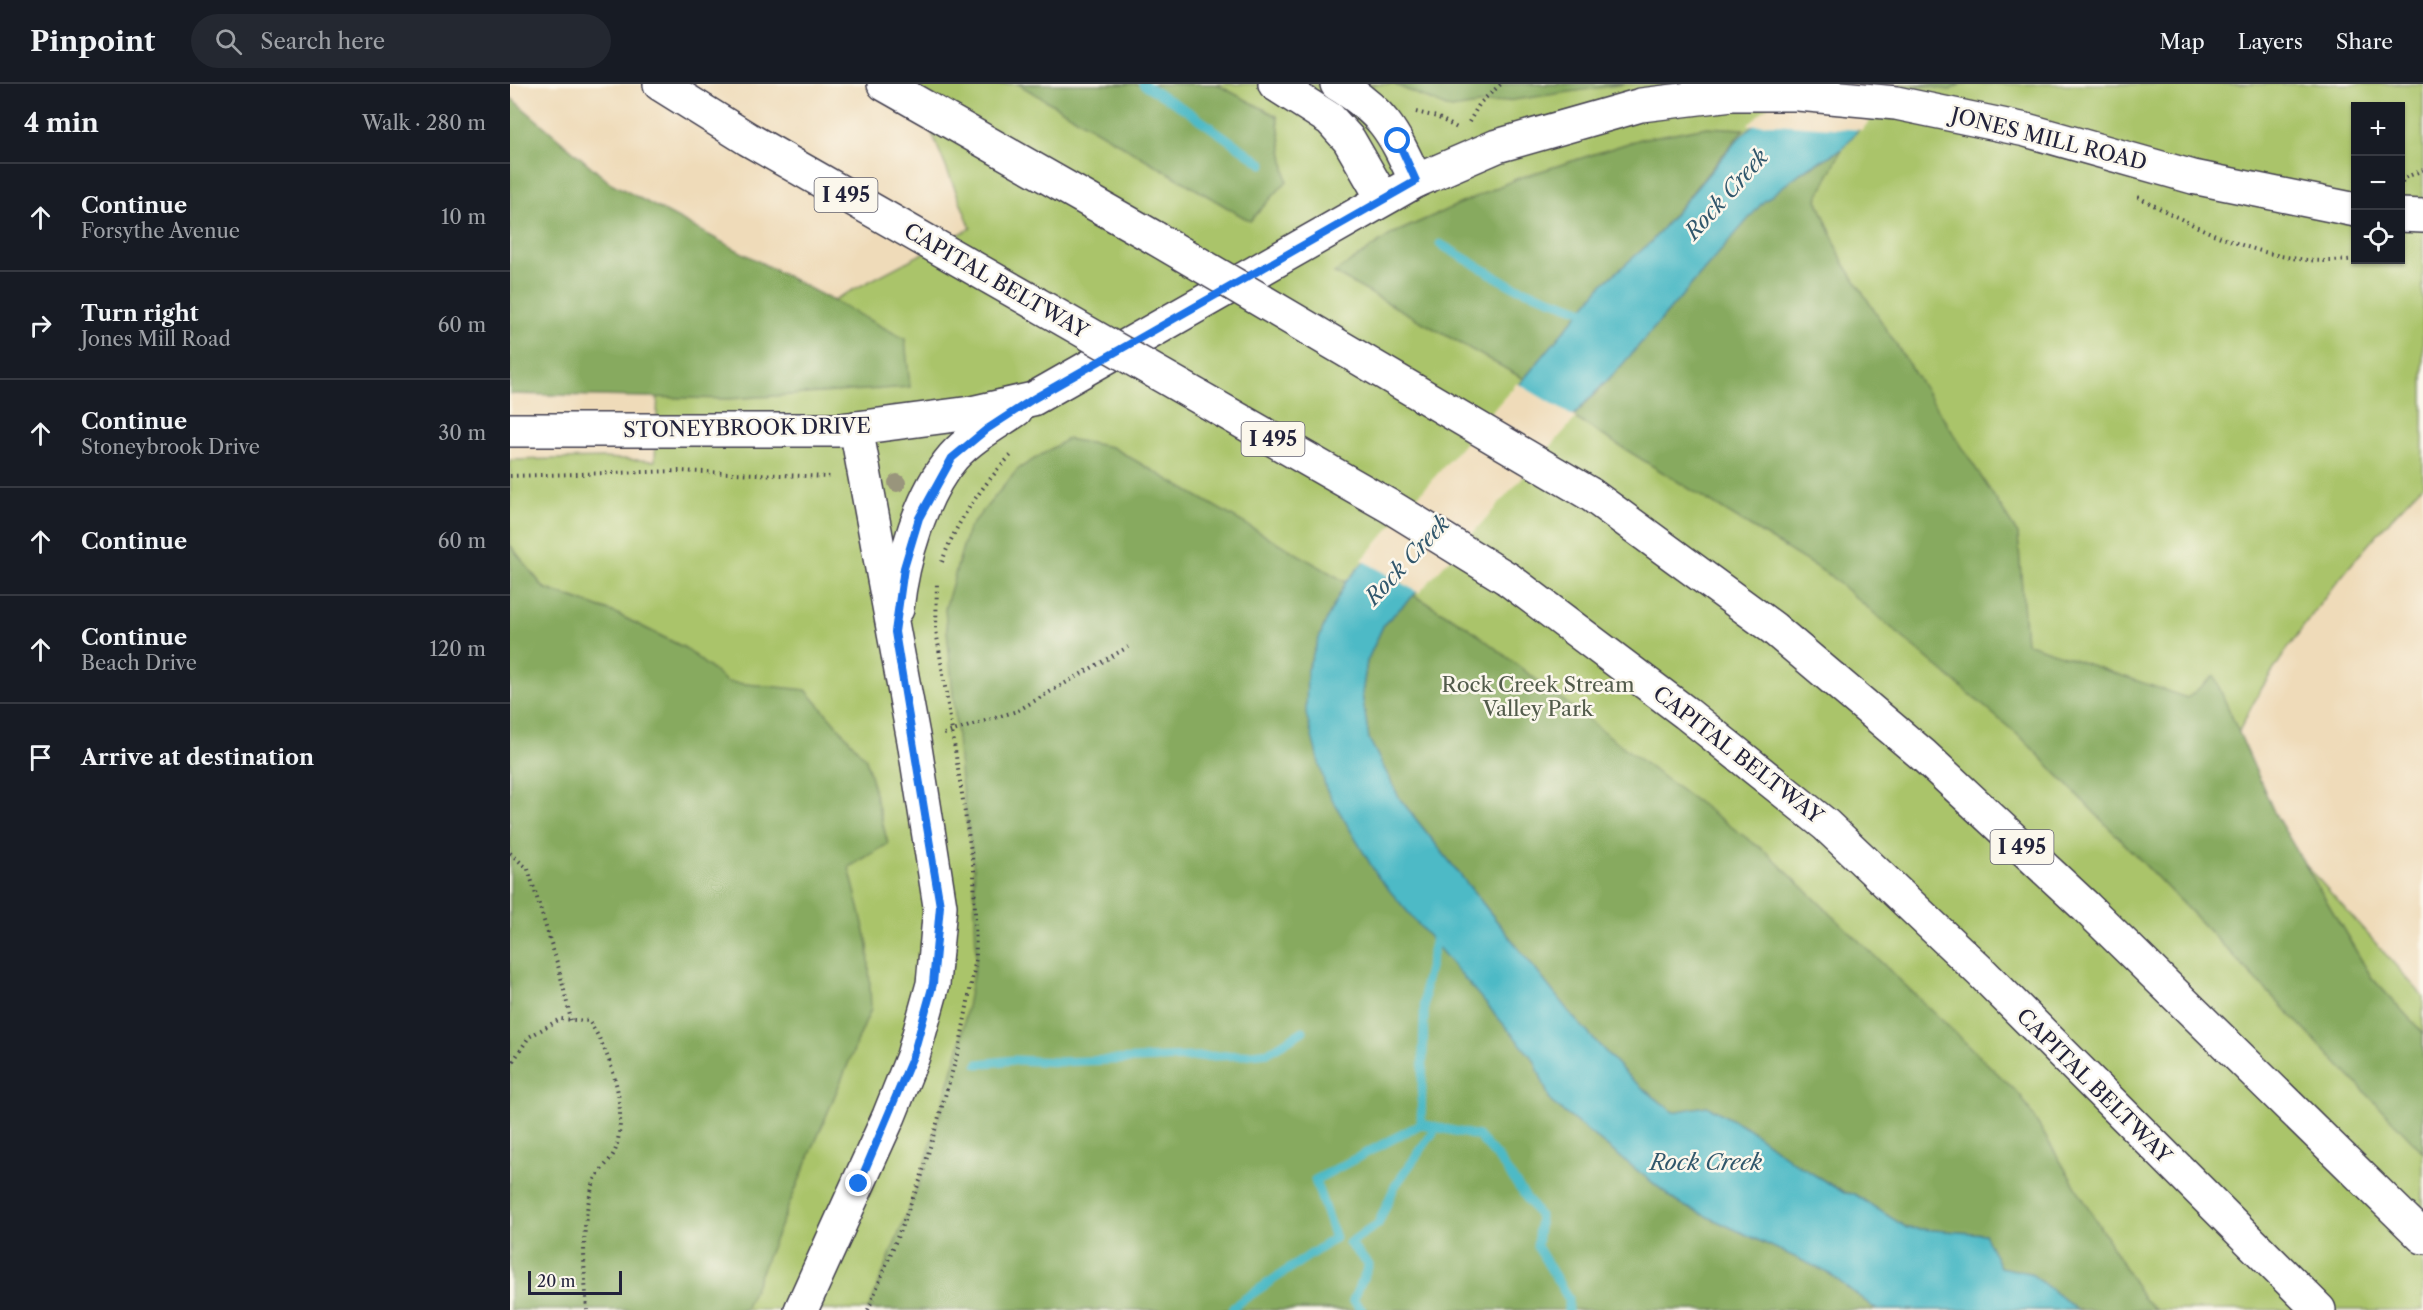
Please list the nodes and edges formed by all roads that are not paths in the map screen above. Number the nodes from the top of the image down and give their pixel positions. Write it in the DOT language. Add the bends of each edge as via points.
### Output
graph roads {
  1 [pos="660,84"];
  2 [pos="884,84"];
  3 [pos="1275,84"];
  4 [pos="1337,84"];
  5 [pos="1416,181"];
  6 [pos="1383,199"];
  7 [pos="2351,209"];
  8 [pos="2405,215"];
  9 [pos="2423,216"];
  10 [pos="1178,318"];
  11 [pos="1033,399"];
  12 [pos="856,428"];
  13 [pos="510,430"];
  14 [pos="895,632"];
  15 [pos="2423,1237"];
  16 [pos="801,1310"];
  17 [pos="2319,1310"];
  1 -- 17 [label="main road, CAPITAL BELTWAY / I 495, bridge" via="1391,507 1508,579 1826,825 1982,974"];
  2 -- 15 [label="main road, I 495, bridge" via="1590,494 1773,627 1922,754 2086,907"];
  3 -- 6 [label="main road" via="1330,119 1349,140"];
  4 -- 5 [label="main road" via="1365,101 1385,120"];
  5 -- 6 [label="main road, JONES MILL ROAD"];
  5 -- 7 [label="main road, JONES MILL ROAD" via="1497,146 1641,105 1732,94 1798,94 1896,103 2026,130 2193,177"];
  6 -- 10 [label="main road, JONES MILL ROAD"];
  8 -- 9 [label="main road"];
  10 -- 11 [label="main road, STONEYBROOK DRIVE"];
  11 -- 12 [label="main road, STONEYBROOK DRIVE" via="971,413"];
  11 -- 14 [label="main road" via="952,458 936,484 919,518 904,568"];
  12 -- 13 [label="main road, STONEYBROOK DRIVE"];
  12 -- 14 [label="main road"];
  14 -- 16 [label="main road" via="940,906 933,984 913,1056 889,1116"];
}
